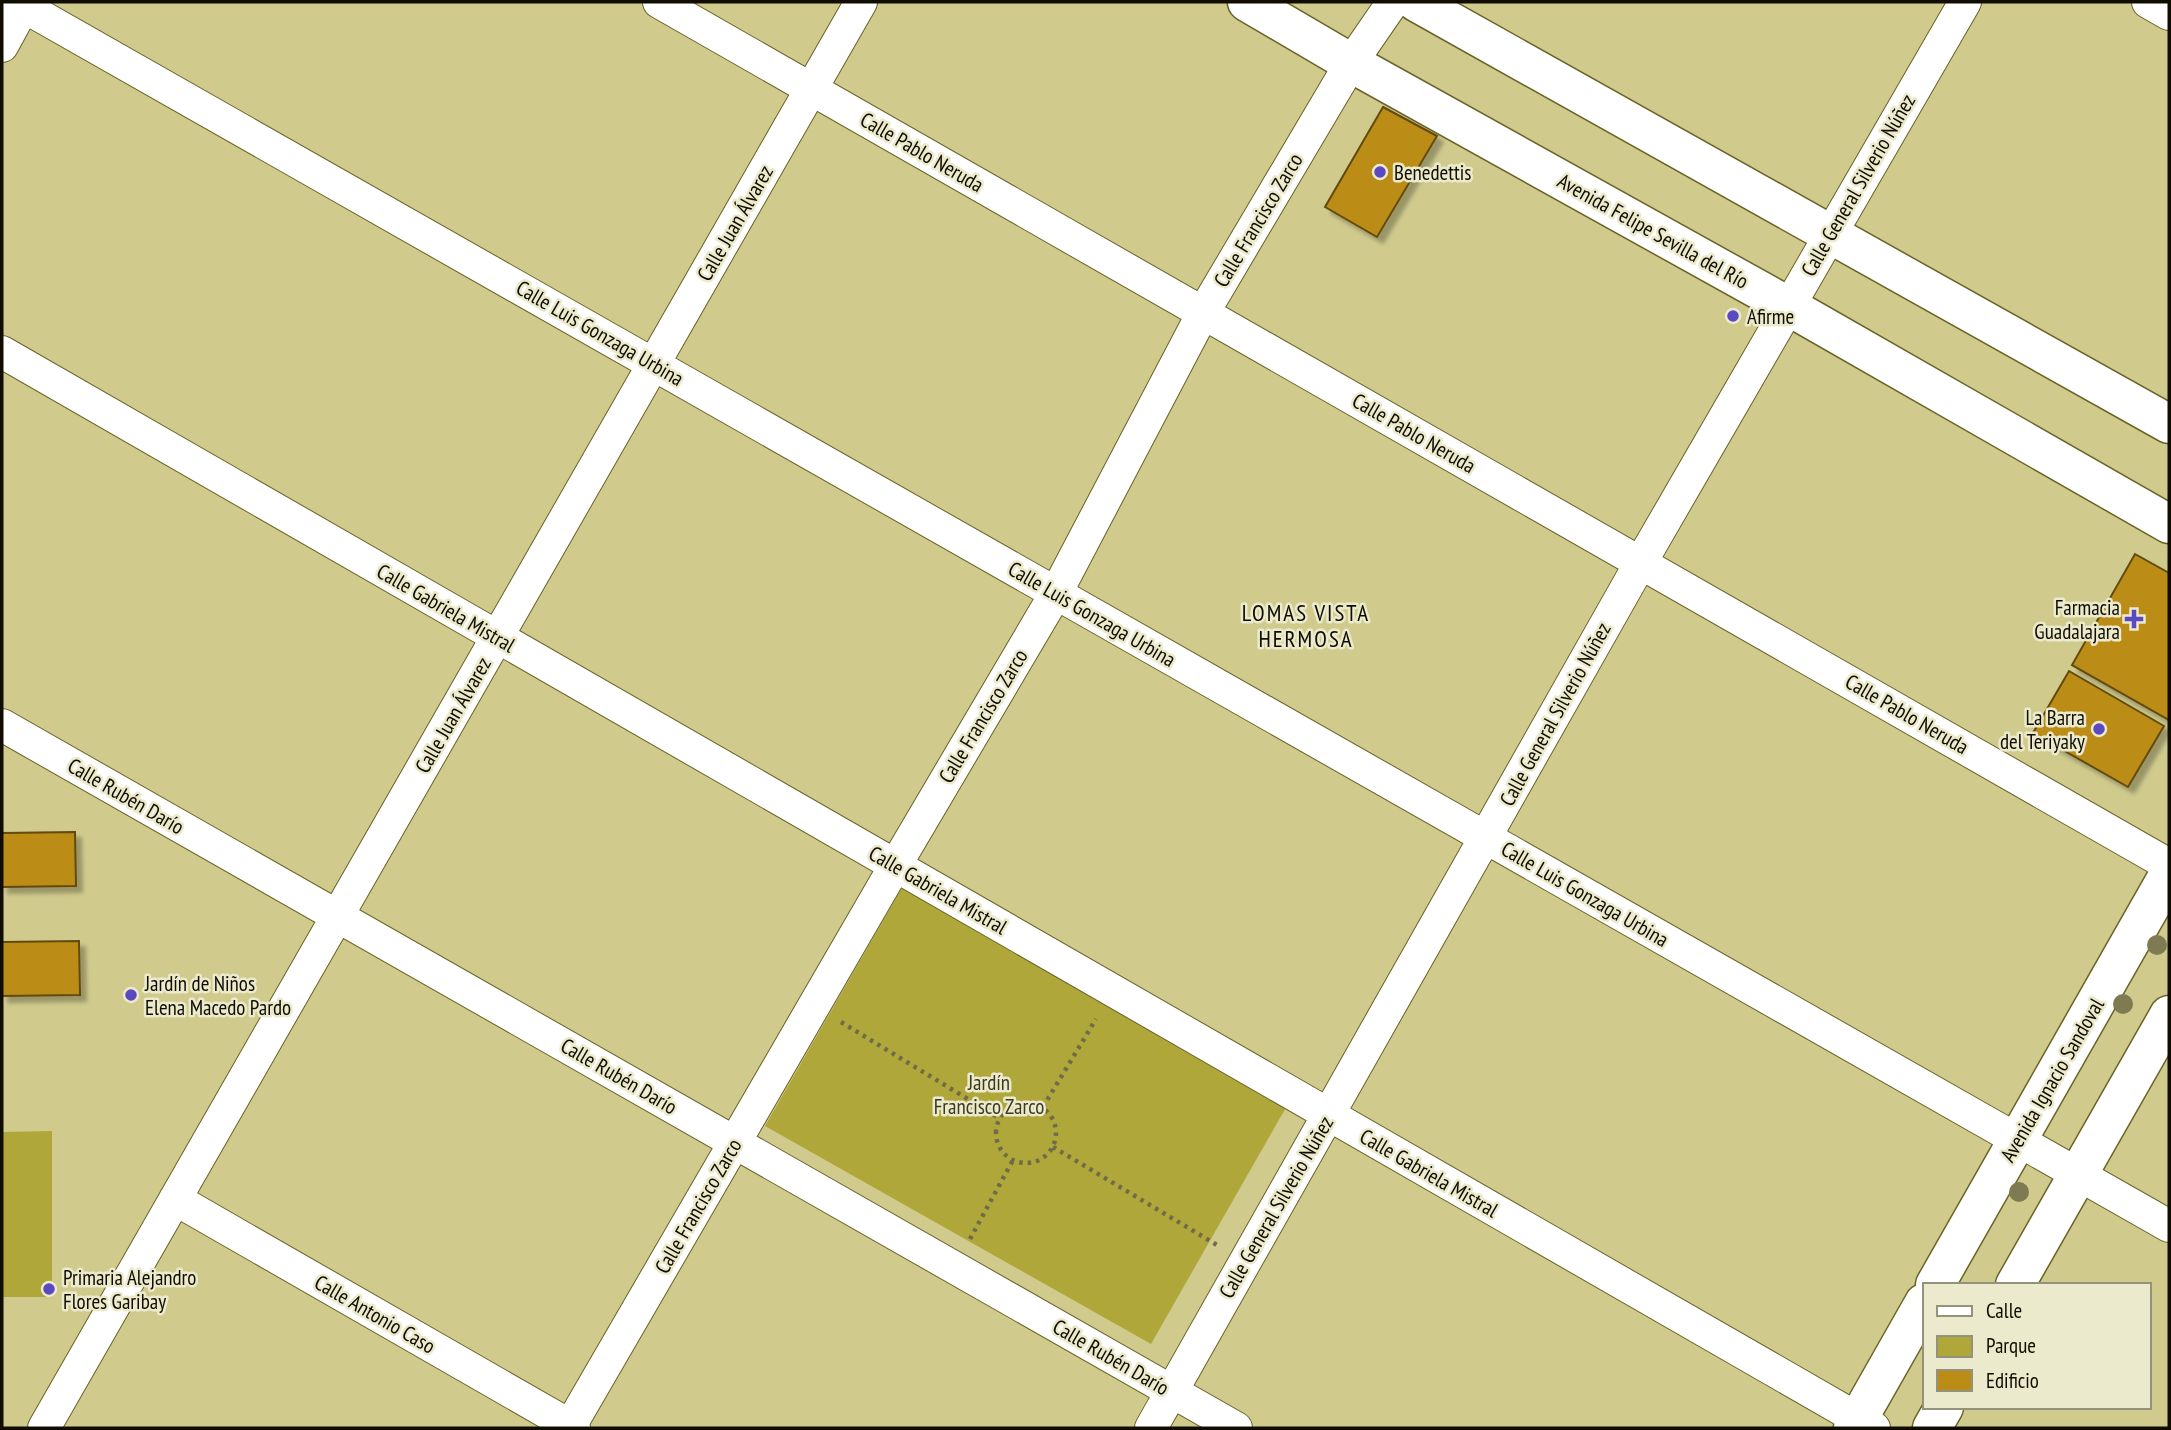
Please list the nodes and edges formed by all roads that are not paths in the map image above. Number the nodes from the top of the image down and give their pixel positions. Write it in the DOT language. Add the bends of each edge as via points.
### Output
graph roads {
  1 [pos="659,2"];
  2 [pos="861,2"];
  3 [pos="1247,2"];
  4 [pos="1393,2"];
  5 [pos="1416,2"];
  6 [pos="1965,2"];
  7 [pos="2148,2"];
  8 [pos="22,3"];
  9 [pos="2169,14"];
  10 [pos="2,46"];
  11 [pos="1352,63"];
  12 [pos="812,89"];
  13 [pos="1831,234"];
  14 [pos="1788,306"];
  15 [pos="1203,313"];
  16 [pos="2,352"];
  17 [pos="654,364"];
  18 [pos="2169,424"];
  19 [pos="2169,524"];
  20 [pos="1641,562"];
  21 [pos="1056,593"];
  22 [pos="497,637"];
  23 [pos="2,724"];
  24 [pos="1485,837"];
  25 [pos="2169,864"];
  26 [pos="895,866"];
  27 [pos="2169,874"];
  28 [pos="338,916"];
  29 [pos="2169,1015"];
  30 [pos="1328,1115"];
  31 [pos="2018,1140"];
  32 [pos="734,1142"];
  33 [pos="2078,1174"];
  34 [pos="175,1199"];
  35 [pos="2169,1226"];
  36 [pos="1936,1283"];
  37 [pos="2016,1283"];
  38 [pos="1923,1305"];
  39 [pos="1171,1392"];
  40 [pos="1943,1409"];
  41 [pos="1861,1425"];
  42 [pos="571,1427"];
  43 [pos="44,1428"];
  44 [pos="1151,1428"];
  45 [pos="1236,1428"];
  46 [pos="1932,1428"];
  1 -- 12 [label="street, Calle Pablo Neruda"];
  2 -- 12 [label="street, Calle Juan Álvarez"];
  3 -- 11 [label="main road, Avenida Felipe Sevilla del Río"];
  4 -- 11 [label="street, Calle Francisco Zarco"];
  5 -- 13 [label="main road"];
  6 -- 13 [label="street, Calle General Silverio Núñez"];
  7 -- 9 [label="street"];
  8 -- 10 [label="street"];
  8 -- 17 [label="street, Calle Luis Gonzaga Urbina"];
  11 -- 14 [label="main road, Avenida Felipe Sevilla del Río"];
  11 -- 15 [label="street, Calle Francisco Zarco"];
  12 -- 15 [label="street, Calle Pablo Neruda"];
  12 -- 17 [label="street, Calle Juan Álvarez"];
  13 -- 14 [label="street, Calle General Silverio Núñez"];
  13 -- 18 [label="main road"];
  14 -- 19 [label="main road, Avenida Felipe Sevilla del Río"];
  14 -- 20 [label="street, Calle General Silverio Núñez"];
  15 -- 20 [label="street, Calle Pablo Neruda"];
  15 -- 21 [label="street, Calle Francisco Zarco"];
  16 -- 22 [label="street, Calle Gabriela Mistral"];
  17 -- 21 [label="street, Calle Luis Gonzaga Urbina"];
  17 -- 22 [label="street, Calle Juan Álvarez"];
  20 -- 24 [label="street, Calle General Silverio Núñez"];
  20 -- 25 [label="street, Calle Pablo Neruda"];
  21 -- 24 [label="street, Calle Luis Gonzaga Urbina"];
  21 -- 26 [label="street, Calle Francisco Zarco"];
  22 -- 26 [label="street, Calle Gabriela Mistral"];
  22 -- 28 [label="street, Calle Juan Álvarez"];
  23 -- 28 [label="street, Calle Rubén Darío"];
  24 -- 30 [label="street, Calle General Silverio Núñez"];
  24 -- 31 [label="street, Calle Luis Gonzaga Urbina"];
  26 -- 30 [label="street, Calle Gabriela Mistral"];
  26 -- 32 [label="street, Calle Francisco Zarco"];
  27 -- 31 [label="main road, Avenida Ignacio Sandoval"];
  28 -- 32 [label="street, Calle Rubén Darío"];
  28 -- 34 [label="street, Calle Juan Álvarez"];
  29 -- 33 [label="main road"];
  30 -- 39 [label="street, Calle General Silverio Núñez"];
  30 -- 41 [label="street, Calle Gabriela Mistral"];
  31 -- 33 [label="street, Calle Luis Gonzaga Urbina"];
  31 -- 36 [label="main road, Avenida Ignacio Sandoval"];
  32 -- 39 [label="street, Calle Rubén Darío"];
  32 -- 42 [label="street, Calle Francisco Zarco"];
  33 -- 35 [label="street, Calle Luis Gonzaga Urbina"];
  33 -- 37 [label="main road"];
  34 -- 42 [label="street, Calle Antonio Caso"];
  34 -- 43 [label="street, Calle Juan Álvarez"];
  38 -- 41 [label="main road"];
  39 -- 44 [label="street, Calle General Silverio Núñez"];
  39 -- 45 [label="street, Calle Rubén Darío"];
  40 -- 46 [label="main road"];
}
